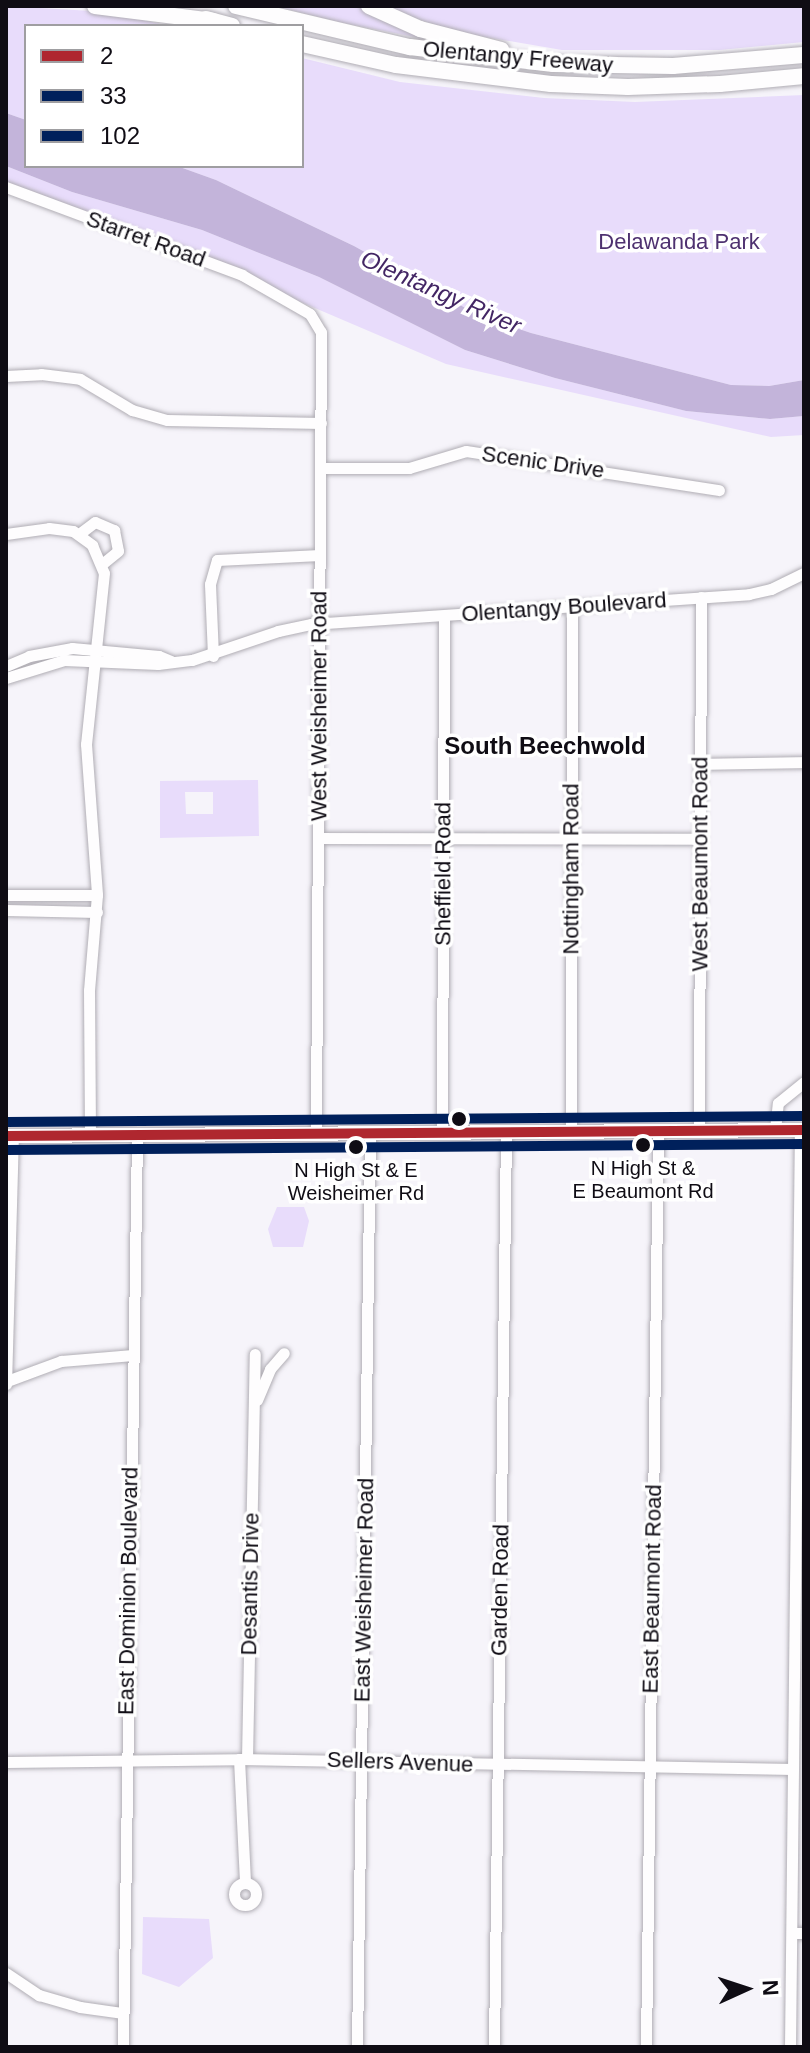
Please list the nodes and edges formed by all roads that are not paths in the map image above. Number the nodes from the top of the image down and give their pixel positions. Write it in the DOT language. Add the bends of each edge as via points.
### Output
graph roads {
  1 [pos="95,6"];
  2 [pos="162,6"];
  3 [pos="236,6"];
  4 [pos="369,6"];
  5 [pos="213,21"];
  6 [pos="224,24"];
  7 [pos="304,44"];
  8 [pos="804,55"];
  9 [pos="553,64"];
  10 [pos="804,76"];
  11 [pos="720,84"];
  12 [pos="804,86"];
  13 [pos="6,187"];
  14 [pos="284,295"];
  15 [pos="6,376"];
  16 [pos="321,423"];
  17 [pos="321,468"];
  18 [pos="719,490"];
  19 [pos="6,534"];
  20 [pos="79,534"];
  21 [pos="320,555"];
  22 [pos="102,564"];
  23 [pos="804,573"];
  24 [pos="701,597"];
  25 [pos="572,606"];
  26 [pos="444,616"];
  27 [pos="320,624"];
  28 [pos="96,654"];
  29 [pos="213,656"];
  30 [pos="6,666"];
  31 [pos="6,678"];
  32 [pos="804,762"];
  33 [pos="700,764"];
  34 [pos="318,838"];
  35 [pos="443,838"];
  36 [pos="571,839"];
  37 [pos="700,839"];
  38 [pos="6,895"];
  39 [pos="97,895"];
  40 [pos="6,910"];
  41 [pos="97,912"];
  42 [pos="804,1082"];
  43 [pos="775,1130"];
  44 [pos="802,1130"];
  45 [pos="658,1131"];
  46 [pos="699,1131"];
  47 [pos="506,1132"];
  48 [pos="571,1132"];
  49 [pos="370,1133"];
  50 [pos="442,1133"];
  51 [pos="316,1134"];
  52 [pos="90,1135"];
  53 [pos="137,1135"];
  54 [pos="10,1136"];
  55 [pos="284,1353"];
  56 [pos="255,1354"];
  57 [pos="133,1355"];
  58 [pos="6,1382"];
  59 [pos="254,1409"];
  60 [pos="799,1668"];
  61 [pos="243,1759"];
  62 [pos="362,1761"];
  63 [pos="6,1762"];
  64 [pos="125,1762"];
  65 [pos="498,1765"];
  66 [pos="650,1767"];
  67 [pos="793,1769"];
  68 [pos="245,1883"];
  69 [pos="798,1933"];
  70 [pos="6,1973"];
  71 [pos="122,2013"];
  72 [pos="123,2047"];
  73 [pos="357,2047"];
  74 [pos="494,2047"];
  75 [pos="646,2047"];
  76 [pos="790,2047"];
  1 -- 5 [label="highway"];
  2 -- 5 [label="highway"];
  3 -- 9 [label="highway, Olentangy Freeway" via="410,47"];
  4 -- 9 [label="highway" via="456,41"];
  5 -- 6 [label="highway"];
  7 -- 11 [label="highway, Olentangy Freeway" via="396,65 523,81 628,87"];
  8 -- 9 [label="highway, Olentangy Freeway" via="673,66"];
  10 -- 11 [label="highway, Olentangy Freeway"];
  11 -- 12 [label="highway"];
  13 -- 14 [label="street, Starret Road"];
  14 -- 16 [label="street, West Weisheimer Road" via="310,314 321,332"];
  15 -- 16 [label="street" via="80,379 132,410 167,420"];
  16 -- 17 [label="street, West Weisheimer Road"];
  17 -- 18 [label="street, Scenic Drive" via="409,468 475,452"];
  17 -- 21 [label="street, West Weisheimer Road"];
  19 -- 20 [label="street" via="49,528"];
  20 -- 22 [label="street"];
  20 -- 22 [label="street" via="91,524 108,525 117,534 119,547"];
  21 -- 27 [label="street, West Weisheimer Road"];
  21 -- 29 [label="street" via="227,557 214,564"];
  22 -- 28 [label="street"];
  23 -- 24 [label="street, Olentangy Boulevard" via="762,592"];
  24 -- 25 [label="street, Olentangy Boulevard"];
  24 -- 33 [label="street, West Beaumont Road"];
  25 -- 26 [label="street, Olentangy Boulevard"];
  25 -- 36 [label="street, Nottingham Road"];
  26 -- 27 [label="street, Olentangy Boulevard"];
  26 -- 35 [label="street, Sheffield Road"];
  27 -- 29 [label="street, Olentangy Boulevard" via="278,631"];
  27 -- 34 [label="street, West Weisheimer Road"];
  28 -- 29 [label="street, Olentangy Boulevard" via="159,656 172,662"];
  28 -- 30 [label="street" via="53,650"];
  28 -- 31 [label="street"];
  28 -- 39 [label="street" via="86,744"];
  32 -- 33 [label="street"];
  33 -- 37 [label="street, West Beaumont Road"];
  34 -- 35 [label="street"];
  34 -- 51 [label="street, West Weisheimer Road"];
  35 -- 36 [label="street"];
  35 -- 50 [label="street, Sheffield Road"];
  36 -- 37 [label="street"];
  36 -- 48 [label="street, Nottingham Road"];
  37 -- 46 [label="street, West Beaumont Road"];
  38 -- 39 [label="street"];
  39 -- 41 [label="street"];
  40 -- 41 [label="street"];
  41 -- 52 [label="street" via="89,990"];
  42 -- 43 [label="street" via="778,1103"];
  43 -- 44 [label="main road"];
  43 -- 46 [label="main road"];
  44 -- 60 [label="street"];
  45 -- 46 [label="main road"];
  45 -- 48 [label="main road"];
  45 -- 66 [label="street, East Beaumont Road"];
  47 -- 48 [label="main road"];
  47 -- 50 [label="main road"];
  47 -- 65 [label="street, Garden Road"];
  49 -- 50 [label="main road"];
  49 -- 51 [label="main road"];
  49 -- 62 [label="street, East Weisheimer Road"];
  51 -- 53 [label="main road"];
  52 -- 53 [label="main road"];
  52 -- 54 [label="main road"];
  53 -- 57 [label="street, East Dominion Boulevard"];
  54 -- 58 [label="street"];
  55 -- 59 [label="street, Desantis Drive" via="270,1369"];
  56 -- 59 [label="street, Desantis Drive"];
  57 -- 58 [label="street" via="61,1361"];
  57 -- 64 [label="street, East Dominion Boulevard"];
  59 -- 61 [label="street, Desantis Drive"];
  60 -- 67 [label="street"];
  61 -- 62 [label="street, Sellers Avenue"];
  61 -- 64 [label="street, Sellers Avenue"];
  61 -- 68 [label="street, Desantis Drive"];
  62 -- 65 [label="street, Sellers Avenue"];
  62 -- 73 [label="street, East Weisheimer Road"];
  63 -- 64 [label="street, Sellers Avenue"];
  64 -- 71 [label="street, East Dominion Boulevard"];
  65 -- 66 [label="street, Sellers Avenue"];
  65 -- 74 [label="street, Garden Road"];
  66 -- 67 [label="street, Sellers Avenue"];
  66 -- 75 [label="street, East Beaumont Road"];
  67 -- 69 [label="street"];
  69 -- 76 [label="street"];
  70 -- 71 [label="street" via="39,1995"];
  71 -- 72 [label="street, East Dominion Boulevard"];
}
